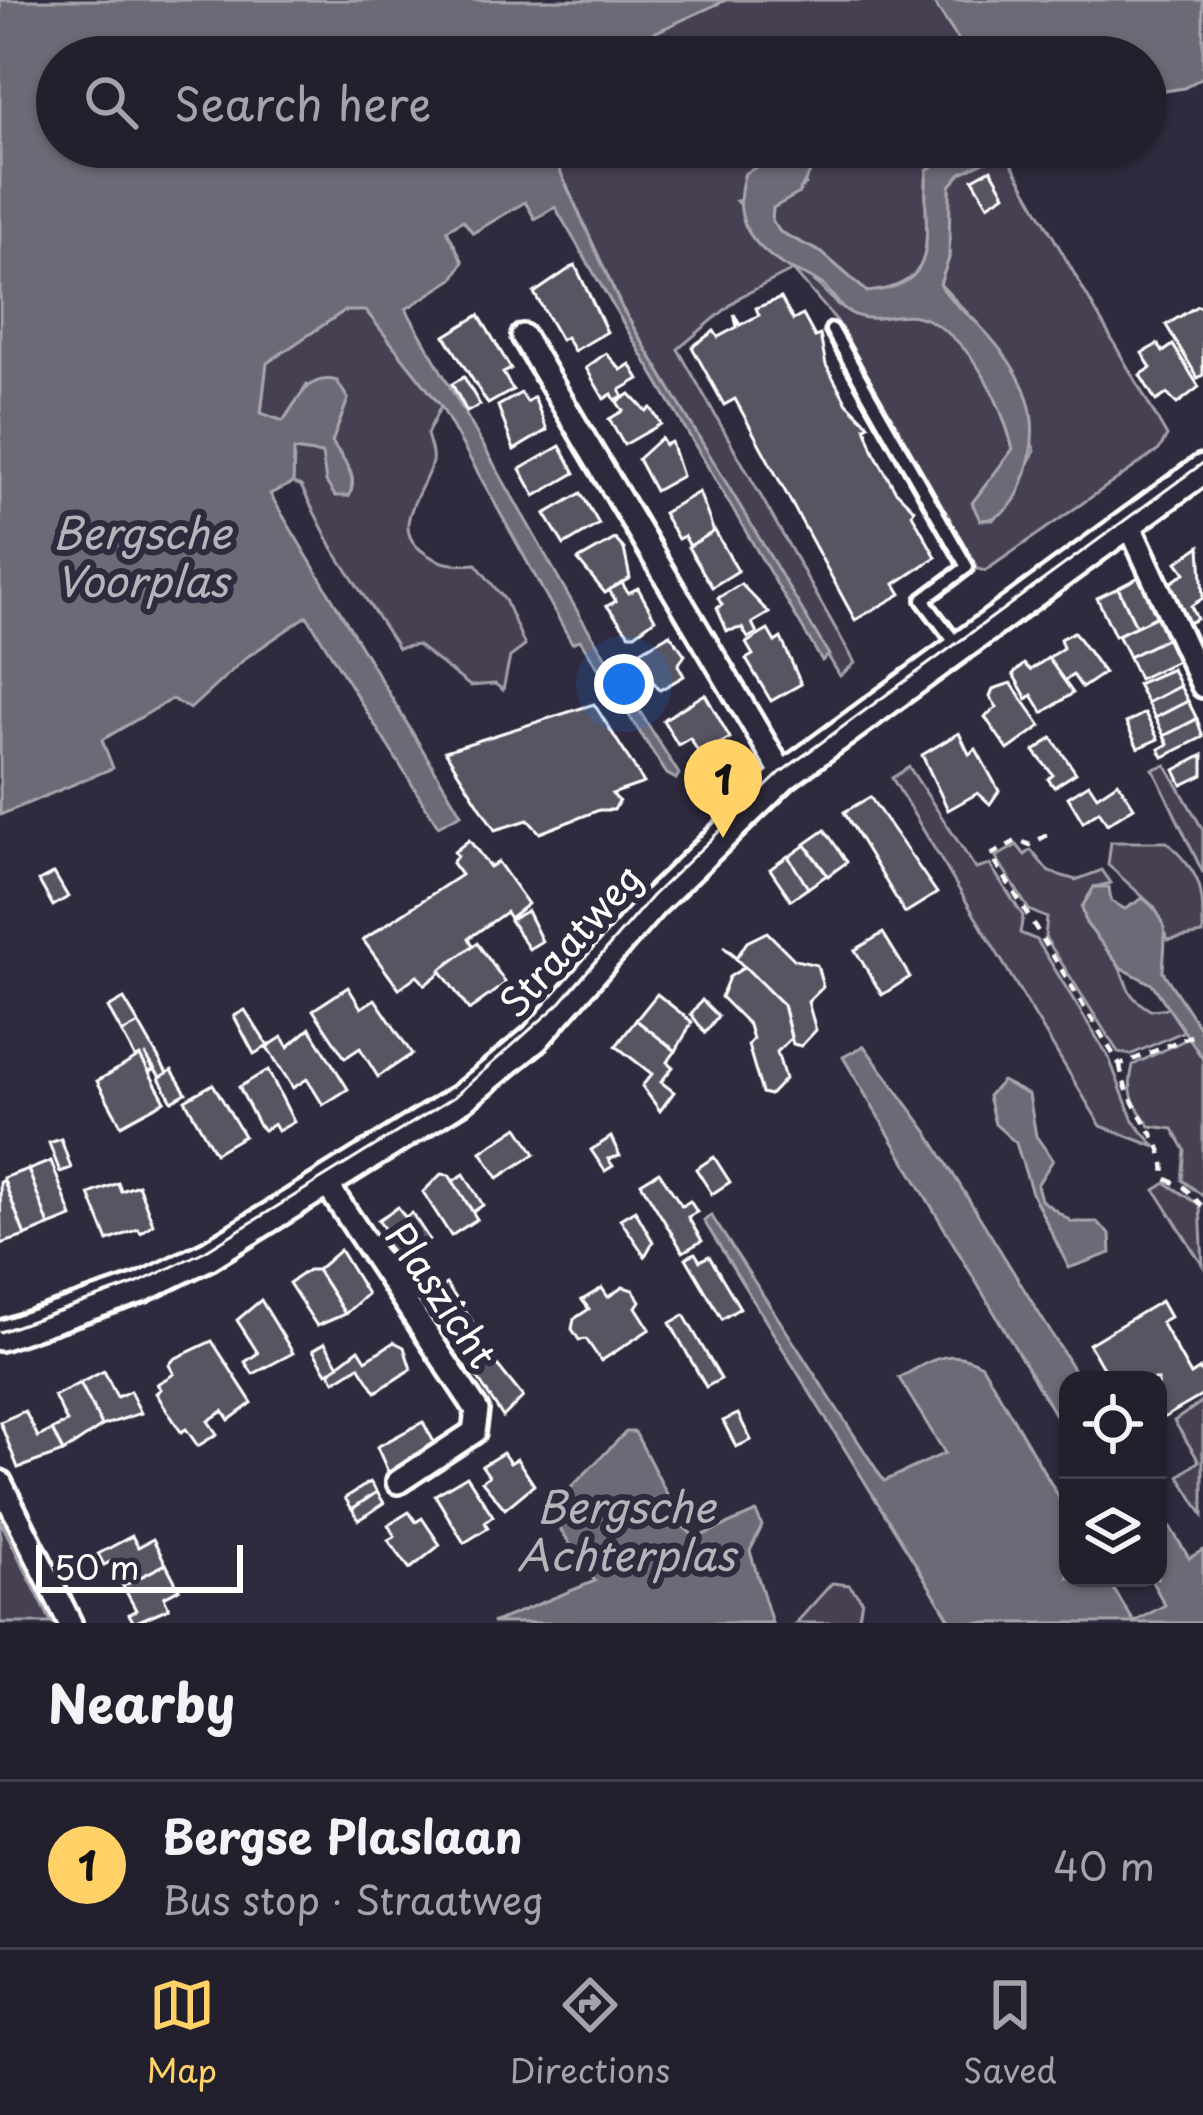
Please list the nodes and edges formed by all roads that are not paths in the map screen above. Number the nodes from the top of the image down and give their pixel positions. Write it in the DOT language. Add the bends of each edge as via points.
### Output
graph roads {
  1 [pos="832,330"];
  2 [pos="523,336"];
  3 [pos="1203,469"];
  4 [pos="1128,522"];
  5 [pos="957,645"];
  6 [pos="1203,686"];
  7 [pos="784,776"];
  8 [pos="326,1183"];
  9 [pos="0,1336"];
  10 [pos="0,1482"];
  11 [pos="398,1482"];
  12 [pos="70,1623"];
  1 -- 5 [label="lane" via="967,567 923,600"];
  2 -- 7 [label="street"];
  3 -- 4 [label="street, Straatweg"];
  4 -- 5 [label="street, Straatweg"];
  4 -- 6 [label="street"];
  5 -- 7 [label="street, Straatweg"];
  7 -- 8 [label="street, Straatweg" via="652,904 535,1038 462,1098"];
  8 -- 9 [label="street, Straatweg" via="140,1288"];
  8 -- 11 [label="street, Plaszicht" via="477,1410 474,1432"];
  10 -- 12 [label="street"];
}
